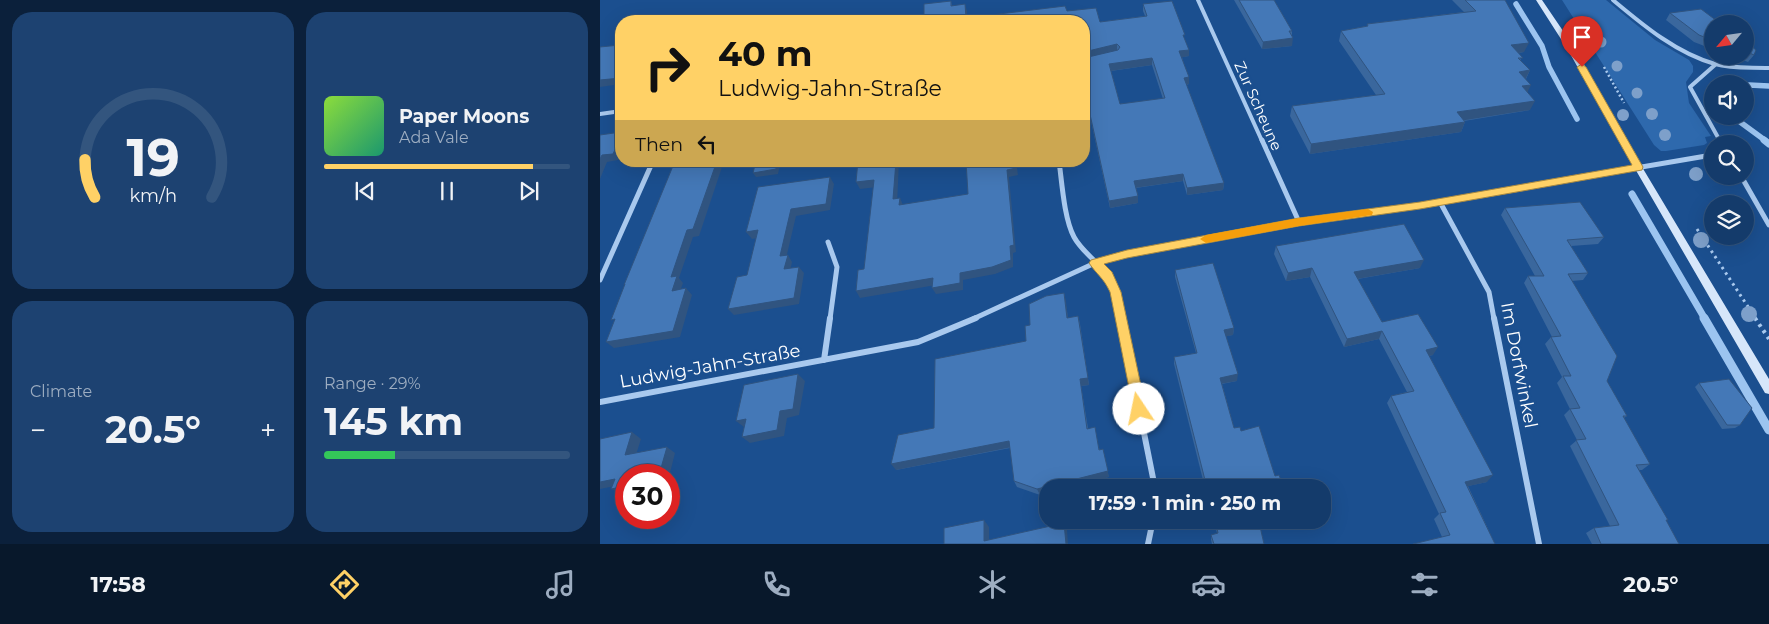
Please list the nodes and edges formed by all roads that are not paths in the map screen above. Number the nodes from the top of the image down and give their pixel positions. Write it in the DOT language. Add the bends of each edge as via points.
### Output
graph roads {
  1 [pos="1198,0"];
  2 [pos="1539,0"];
  3 [pos="1613,0"];
  4 [pos="1704,59"];
  5 [pos="1715,65"];
  6 [pos="1729,65"];
  7 [pos="1769,68"];
  8 [pos="615,112"];
  9 [pos="600,114"];
  10 [pos="1717,135"];
  11 [pos="1704,157"];
  12 [pos="650,167"];
  13 [pos="1059,167"];
  14 [pos="1638,167"];
  15 [pos="1746,185"];
  16 [pos="1440,202"];
  17 [pos="1299,222"];
  18 [pos="1769,225"];
  19 [pos="828,242"];
  20 [pos="1095,263"];
  21 [pos="600,280"];
  22 [pos="824,360"];
  23 [pos="1769,389"];
  24 [pos="600,402"];
  25 [pos="1153,479"];
  26 [pos="1151,529"];
  27 [pos="1148,544"];
  28 [pos="1539,544"];
  1 -- 17 [label="street, Zur Scheune"];
  2 -- 14 [label="street" via="1572,50"];
  3 -- 4 [label="street" via="1656,34"];
  5 -- 10 [label="street" via="1690,87"];
  6 -- 7 [label="street"];
  8 -- 9 [label="street"];
  11 -- 14 [label="street, Ludwig-Jahn-Straße"];
  12 -- 21 [label="street"];
  13 -- 20 [label="street" via="1074,237"];
  14 -- 16 [label="street, Ludwig-Jahn-Straße"];
  14 -- 23 [label="street"];
  15 -- 18 [label="street"];
  16 -- 17 [label="street, Ludwig-Jahn-Straße"];
  16 -- 28 [label="street, Im Dorfwinkel" via="1489,292"];
  17 -- 20 [label="street, Ludwig-Jahn-Straße" via="1127,254"];
  19 -- 22 [label="street, Ludwig-Jahn-Straße" via="836,267"];
  20 -- 22 [label="street, Ludwig-Jahn-Straße" via="946,332 918,342"];
  20 -- 25 [label="street" via="1108,275 1116,292"];
  22 -- 24 [label="street, Ludwig-Jahn-Straße"];
  26 -- 27 [label="street"];
}
